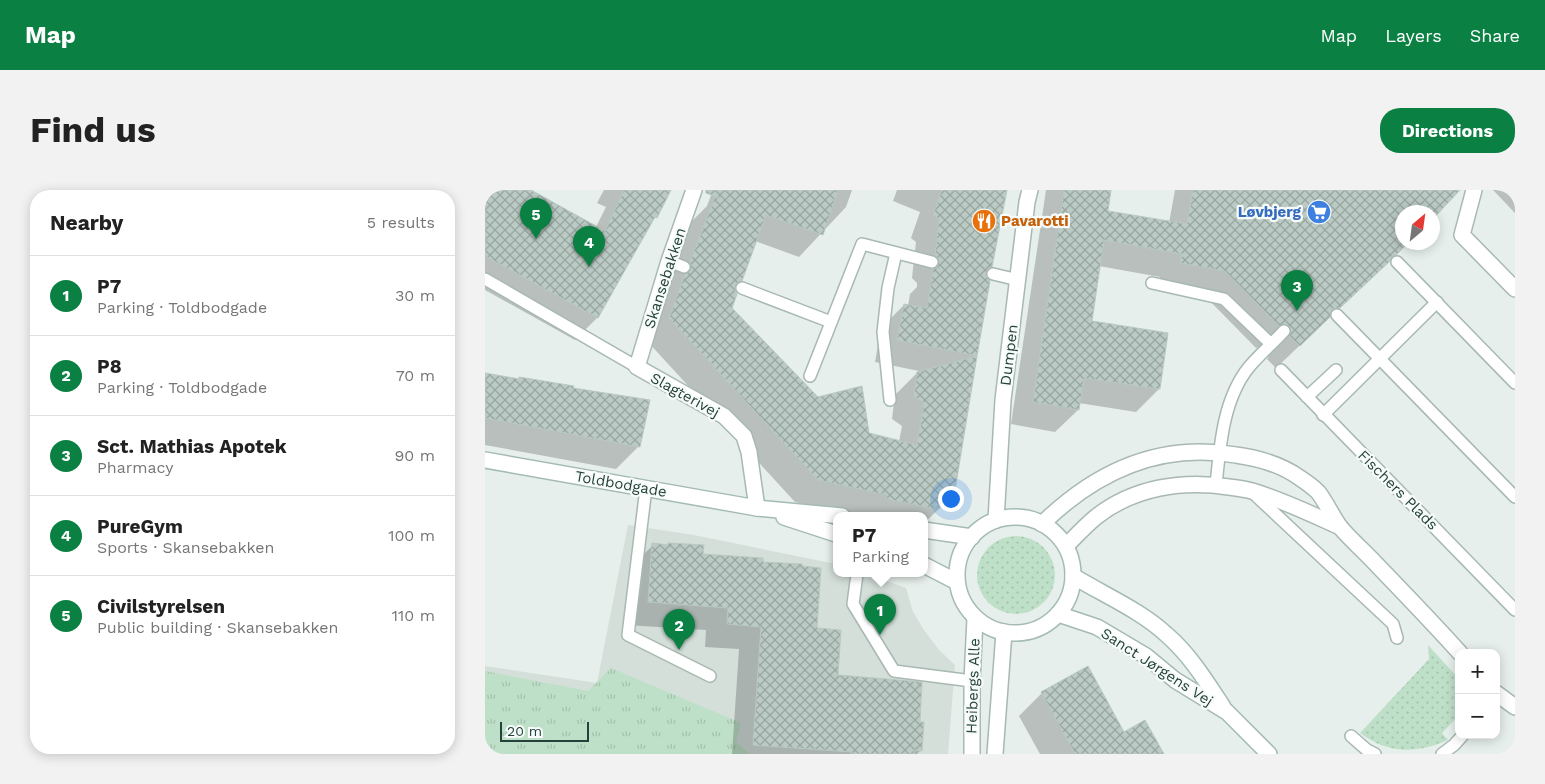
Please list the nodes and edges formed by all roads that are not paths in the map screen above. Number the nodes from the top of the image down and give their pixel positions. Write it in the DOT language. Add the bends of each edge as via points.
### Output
graph roads {
  1 [pos="694,190"];
  2 [pos="1030,190"];
  3 [pos="1474,190"];
  4 [pos="896,253"];
  5 [pos="669,261"];
  6 [pos="931,262"];
  7 [pos="1397,262"];
  8 [pos="684,267"];
  9 [pos="993,274"];
  10 [pos="485,280"];
  11 [pos="1018,280"];
  12 [pos="1152,283"];
  13 [pos="742,288"];
  14 [pos="1515,288"];
  15 [pos="1437,302"];
  16 [pos="1337,315"];
  17 [pos="831,322"];
  18 [pos="1285,331"];
  19 [pos="1271,344"];
  20 [pos="1380,359"];
  21 [pos="637,367"];
  22 [pos="1281,370"];
  23 [pos="1336,370"];
  24 [pos="810,376"];
  25 [pos="1515,383"];
  26 [pos="1307,397"];
  27 [pos="890,400"];
  28 [pos="1323,415"];
  29 [pos="1220,452"];
  30 [pos="485,460"];
  31 [pos="1216,485"];
  32 [pos="646,488"];
  33 [pos="1250,490"];
  34 [pos="1515,497"];
  35 [pos="757,508"];
  36 [pos="833,515"];
  37 [pos="996,520"];
  38 [pos="1042,524"];
  39 [pos="1340,527"];
  40 [pos="928,531"];
  41 [pos="833,533"];
  42 [pos="972,537"];
  43 [pos="1065,546"];
  44 [pos="928,567"];
  45 [pos="1073,576"];
  46 [pos="857,577"];
  47 [pos="957,582"];
  48 [pos="1515,610"];
  49 [pos="1058,614"];
  50 [pos="975,618"];
  51 [pos="1004,632"];
  52 [pos="1397,638"];
  53 [pos="1456,649"];
  54 [pos="710,676"];
  55 [pos="972,680"];
  56 [pos="1497,694"];
  57 [pos="1515,707"];
  58 [pos="1227,712"];
  59 [pos="1351,736"];
  60 [pos="1459,739"];
  61 [pos="972,754"];
  62 [pos="995,754"];
  63 [pos="1269,754"];
  64 [pos="1375,754"];
  65 [pos="1442,754"];
  1 -- 5 [label="street, Skansebakken"];
  2 -- 11 [label="street, Dumpen"];
  3 -- 14 [label="street" via="1462,235"];
  4 -- 6 [label="lane"];
  4 -- 17 [label="lane" via="862,244"];
  4 -- 27 [label="lane" via="883,332"];
  5 -- 8 [label="lane"];
  5 -- 21 [label="street, Skansebakken"];
  7 -- 15 [label="lane"];
  9 -- 11 [label="lane"];
  10 -- 21 [label="lane"];
  11 -- 37 [label="street, Dumpen" via="1003,400"];
  12 -- 19 [label="lane" via="1225,299"];
  13 -- 17 [label="lane"];
  15 -- 20 [label="lane"];
  15 -- 25 [label="lane"];
  16 -- 20 [label="lane"];
  17 -- 24 [label="lane"];
  18 -- 19 [label="lane"];
  19 -- 29 [label="lane" via="1248,368 1236,389"];
  20 -- 28 [label="lane"];
  20 -- 34 [label="lane"];
  21 -- 35 [label="street, Slagterivej" via="724,416 744,436"];
  22 -- 26 [label="lane, Fischers Plads"];
  23 -- 26 [label="lane"];
  26 -- 28 [label="lane, Fischers Plads"];
  28 -- 48 [label="lane, Fischers Plads"];
  29 -- 31 [label="lane"];
  29 -- 38 [label="street" via="1186,452 1141,460 1111,473 1062,504"];
  29 -- 39 [label="street" via="1275,464 1299,476 1317,491"];
  30 -- 32 [label="street, Toldbodgade"];
  31 -- 33 [label="street"];
  31 -- 43 [label="street" via="1154,488 1122,500 1095,517"];
  32 -- 35 [label="street, Toldbodgade"];
  32 -- 54 [label="lane" via="628,634"];
  33 -- 39 [label="street"];
  33 -- 52 [label="lane" via="1393,624"];
  35 -- 36 [label="street, Toldbodgade"];
  35 -- 41 [label="street, Toldbodgade"];
  37 -- 38 [label="street" via="1027,518"];
  37 -- 42 [label="street"];
  38 -- 43 [label="street"];
  39 -- 53 [label="street"];
  40 -- 42 [label="street"];
  42 -- 47 [label="street" via="963,550"];
  43 -- 45 [label="street"];
  44 -- 47 [label="street"];
  45 -- 49 [label="street" via="1066,603"];
  45 -- 58 [label="street, Sanct Jørgens Vej" via="1167,634 1193,662"];
  46 -- 55 [label="lane" via="853,604 894,671"];
  47 -- 50 [label="street"];
  49 -- 51 [label="street" via="1034,630"];
  49 -- 58 [label="street, Sanct Jørgens Vej" via="1097,627 1146,656 1175,680"];
  50 -- 51 [label="street"];
  50 -- 55 [label="street, Heibergs Alle"];
  51 -- 62 [label="street, Heibergs Alle"];
  55 -- 61 [label="street, Heibergs Alle"];
  56 -- 57 [label="street"];
  58 -- 63 [label="street, Sanct Jørgens Vej"];
  59 -- 64 [label="lane"];
  60 -- 65 [label="lane"];
}
